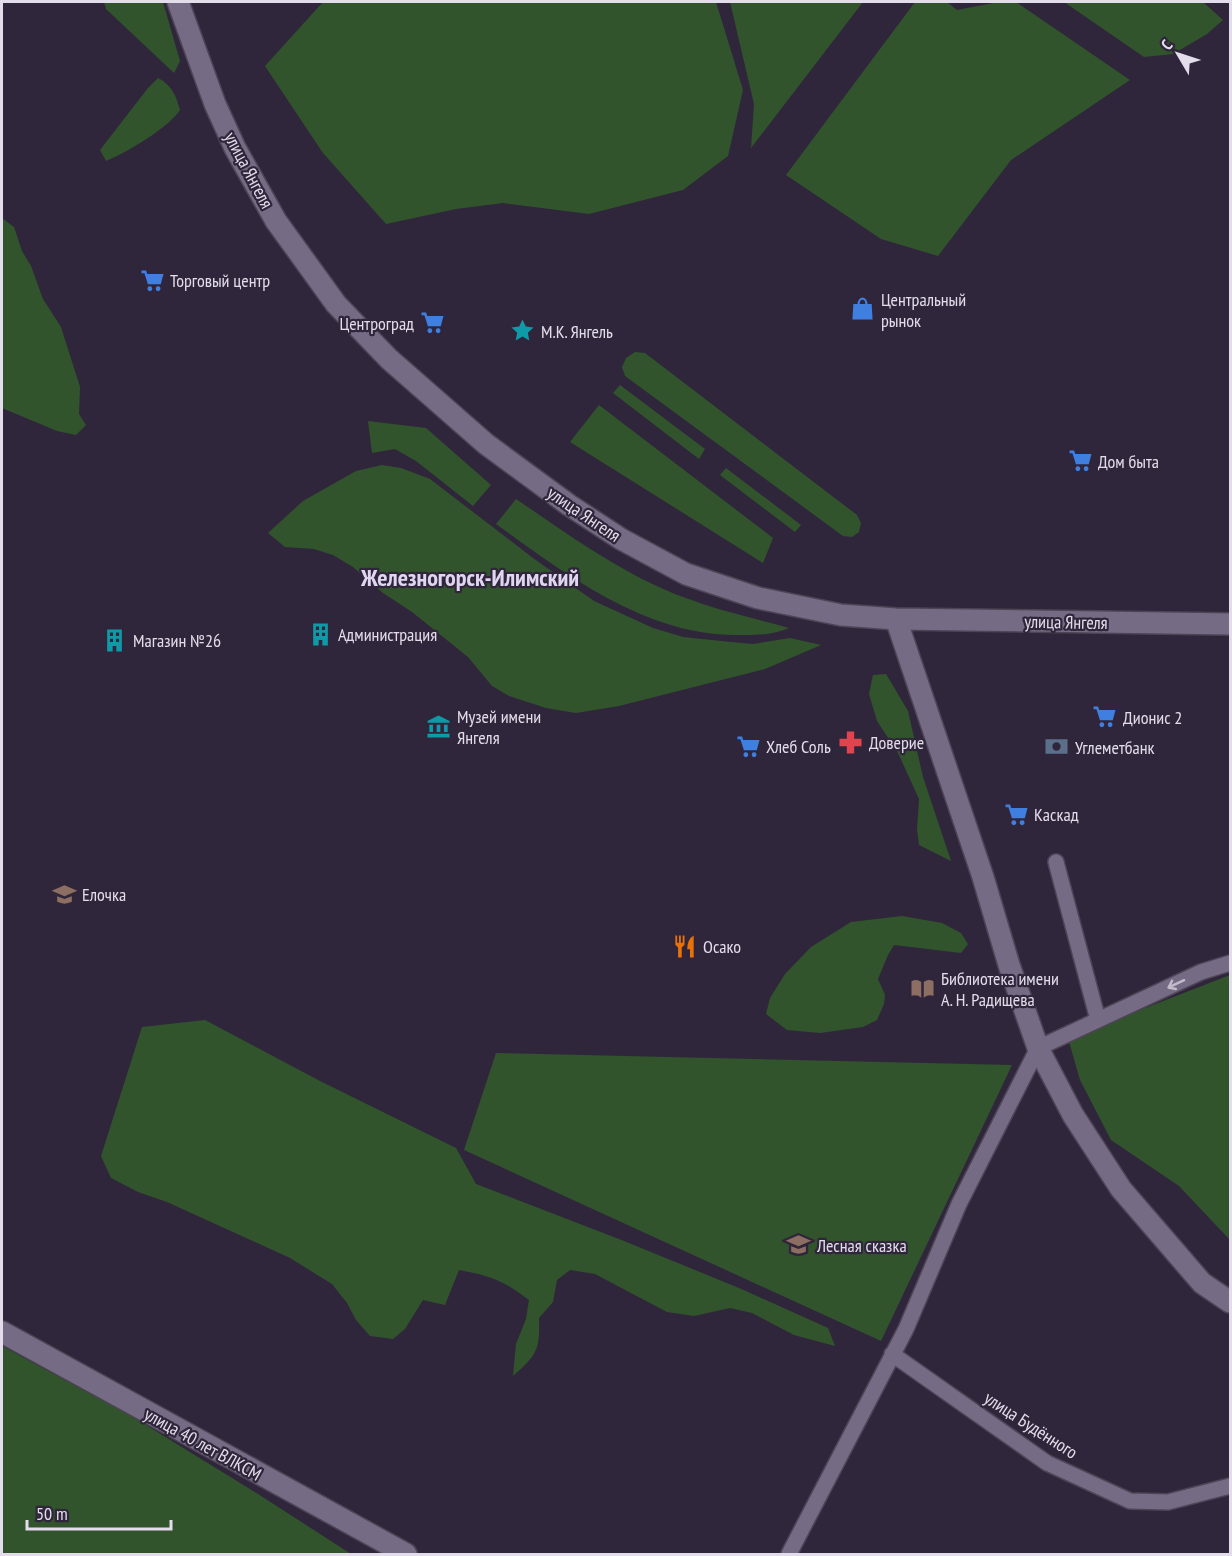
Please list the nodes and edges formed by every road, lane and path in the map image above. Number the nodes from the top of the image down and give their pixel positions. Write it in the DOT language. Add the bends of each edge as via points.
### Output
graph roads {
  1 [pos="178,2"];
  2 [pos="896,619"];
  3 [pos="1230,624"];
  4 [pos="1056,862"];
  5 [pos="1230,963"];
  6 [pos="1098,1020"];
  7 [pos="1038,1048"];
  8 [pos="1230,1302"];
  9 [pos="2,1332"];
  10 [pos="892,1354"];
  11 [pos="1230,1486"];
  12 [pos="406,1554"];
  13 [pos="789,1554"];
  1 -- 2 [label="street, улица Янгеля" via="215,104 276,221 336,304 388,359 486,444 621,539 686,574 758,598 841,615"];
  2 -- 3 [label="street, улица Янгеля"];
  2 -- 7 [label="street"];
  4 -- 6 [label="street"];
  5 -- 6 [label="street, one-way" via="1201,972"];
  6 -- 7 [label="street"];
  7 -- 8 [label="street" via="1073,1115 1121,1189 1202,1283"];
  7 -- 10 [label="street" via="959,1204"];
  9 -- 12 [label="street, улица 40 лет ВЛКСМ"];
  10 -- 11 [label="street, улица Будённого" via="1047,1463 1130,1501 1168,1502"];
  10 -- 13 [label="street"];
}
